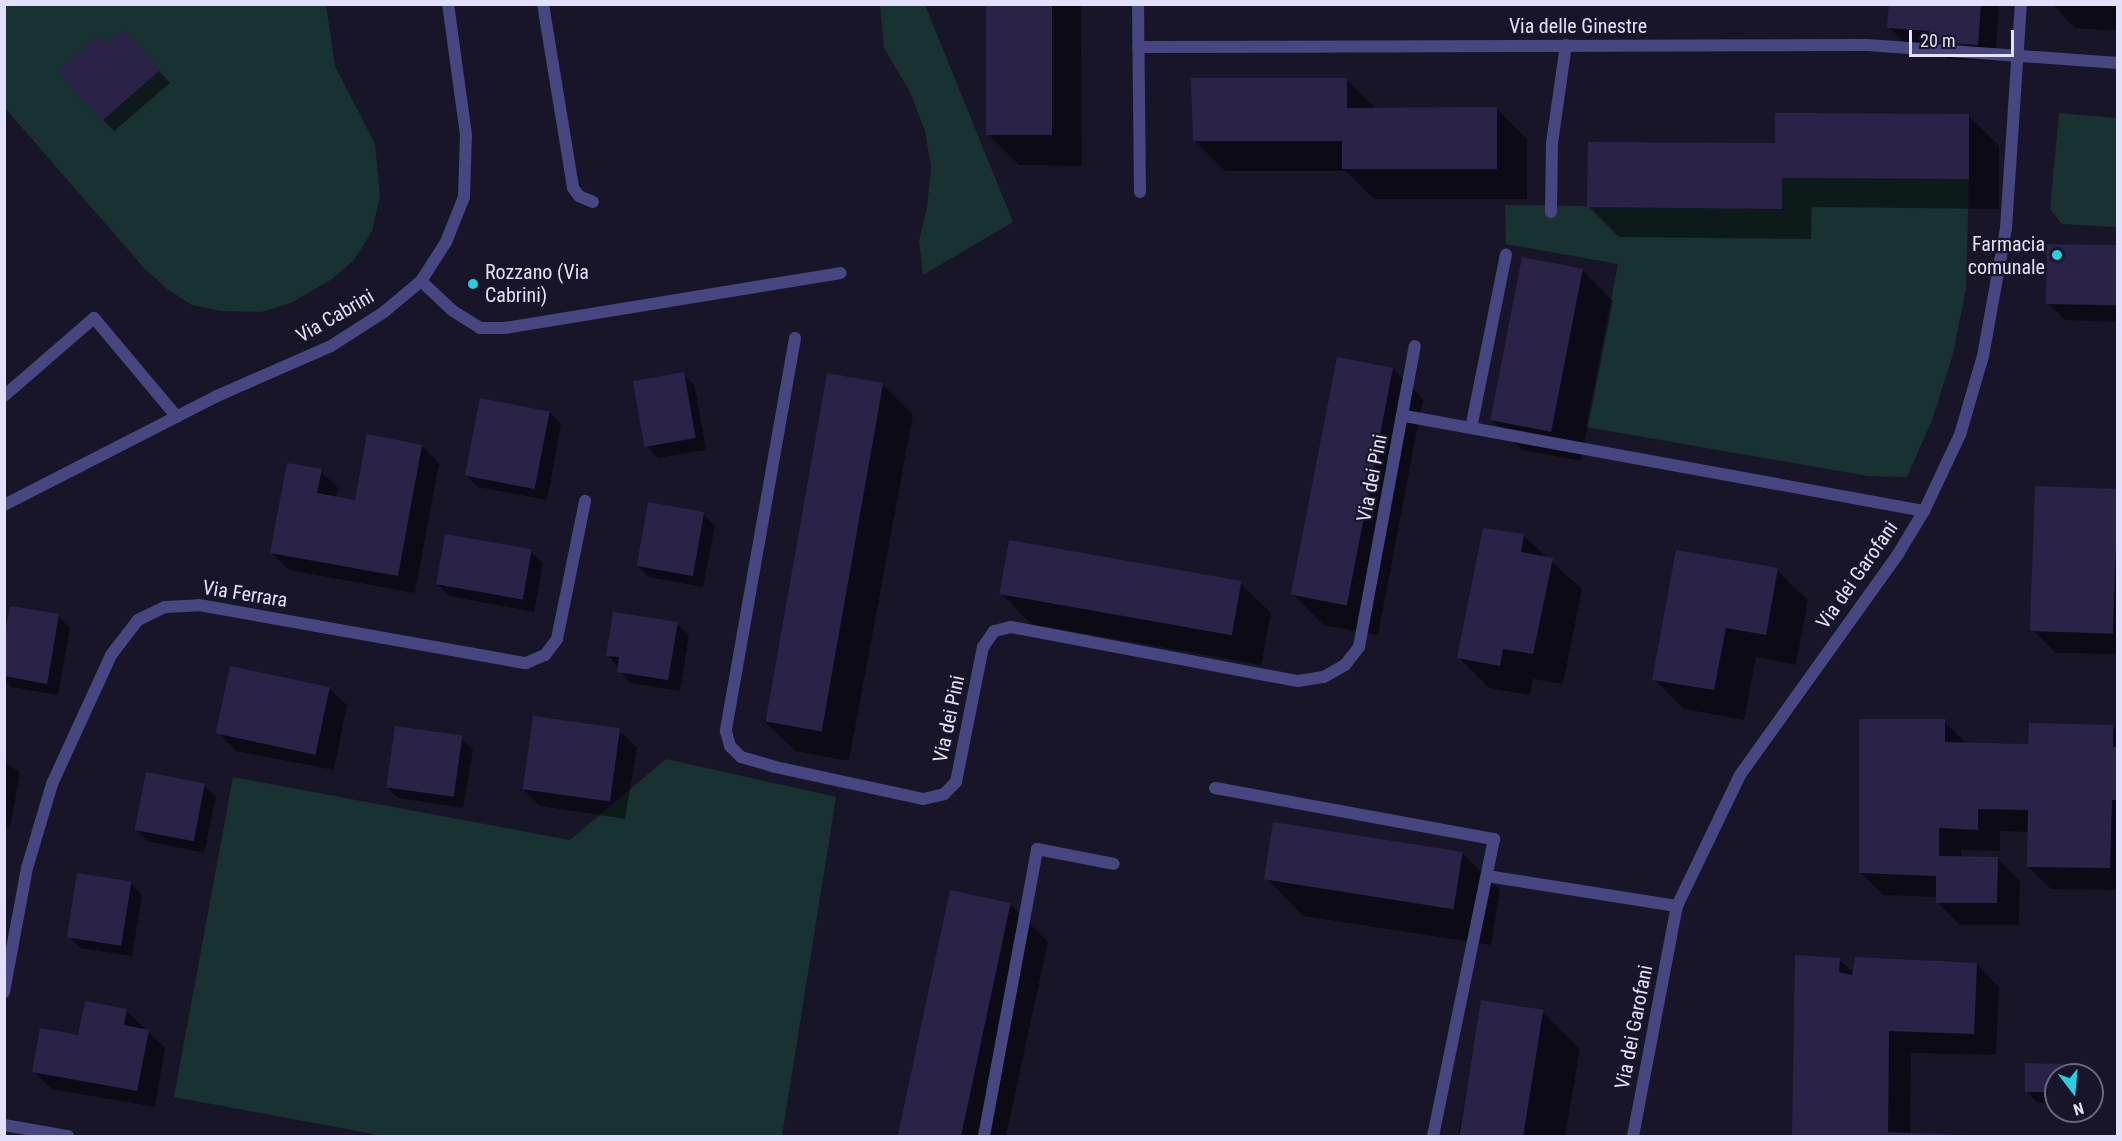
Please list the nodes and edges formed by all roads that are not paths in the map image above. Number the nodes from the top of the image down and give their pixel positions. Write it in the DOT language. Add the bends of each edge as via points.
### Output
graph roads {
  1 [pos="448,4"];
  2 [pos="543,4"];
  3 [pos="1138,4"];
  4 [pos="2021,4"];
  5 [pos="1566,45"];
  6 [pos="1138,47"];
  7 [pos="2018,54"];
  8 [pos="2118,63"];
  9 [pos="1140,192"];
  10 [pos="593,202"];
  11 [pos="1551,212"];
  12 [pos="1506,254"];
  13 [pos="841,273"];
  14 [pos="421,281"];
  15 [pos="795,338"];
  16 [pos="1415,346"];
  17 [pos="4,396"];
  18 [pos="1405,416"];
  19 [pos="177,417"];
  20 [pos="1471,428"];
  21 [pos="585,501"];
  22 [pos="4,505"];
  23 [pos="1924,512"];
  24 [pos="1215,788"];
  25 [pos="1114,864"];
  26 [pos="1487,876"];
  27 [pos="1677,906"];
  28 [pos="4,992"];
  29 [pos="4,1125"];
  30 [pos="68,1137"];
  31 [pos="984,1137"];
  32 [pos="1433,1137"];
  33 [pos="1633,1137"];
  1 -- 14 [label="street, Via Cabrini" via="466,135 464,197 446,242"];
  2 -- 10 [label="street" via="573,188 579,196"];
  3 -- 6 [label="street"];
  4 -- 7 [label="street, Via dei Garofani"];
  5 -- 6 [label="street, Via delle Ginestre"];
  5 -- 7 [label="street, Via delle Ginestre" via="1867,45"];
  5 -- 11 [label="street" via="1552,143"];
  6 -- 9 [label="street"];
  7 -- 8 [label="street, Via delle Ginestre"];
  7 -- 23 [label="street, Via dei Garofani" via="2006,228 1985,345 1960,435"];
  12 -- 20 [label="street"];
  13 -- 14 [label="street" via="505,328 480,328 453,311"];
  14 -- 19 [label="street, Via Cabrini" via="384,312 331,346"];
  15 -- 18 [label="street, Via dei Pini" via="726,731 730,746 741,757 775,767 924,799 944,794 956,782 983,647 994,631 1011,627 1298,681 1324,677 1345,665 1359,647"];
  16 -- 18 [label="street, Via dei Pini"];
  17 -- 19 [label="street" via="94,318"];
  18 -- 20 [label="street, Via dei Pini"];
  19 -- 22 [label="street, Via Cabrini"];
  20 -- 23 [label="street, Via dei Pini"];
  21 -- 28 [label="street, Via Ferrara" via="557,639 545,655 526,663 199,605 165,607 138,620 111,655 52,784 27,868"];
  23 -- 27 [label="street, Via dei Garofani" via="1740,775"];
  24 -- 26 [label="street" via="1494,839"];
  25 -- 31 [label="street" via="1037,849"];
  26 -- 27 [label="street"];
  26 -- 32 [label="street"];
  27 -- 33 [label="street, Via dei Garofani"];
  29 -- 30 [label="street"];
}
